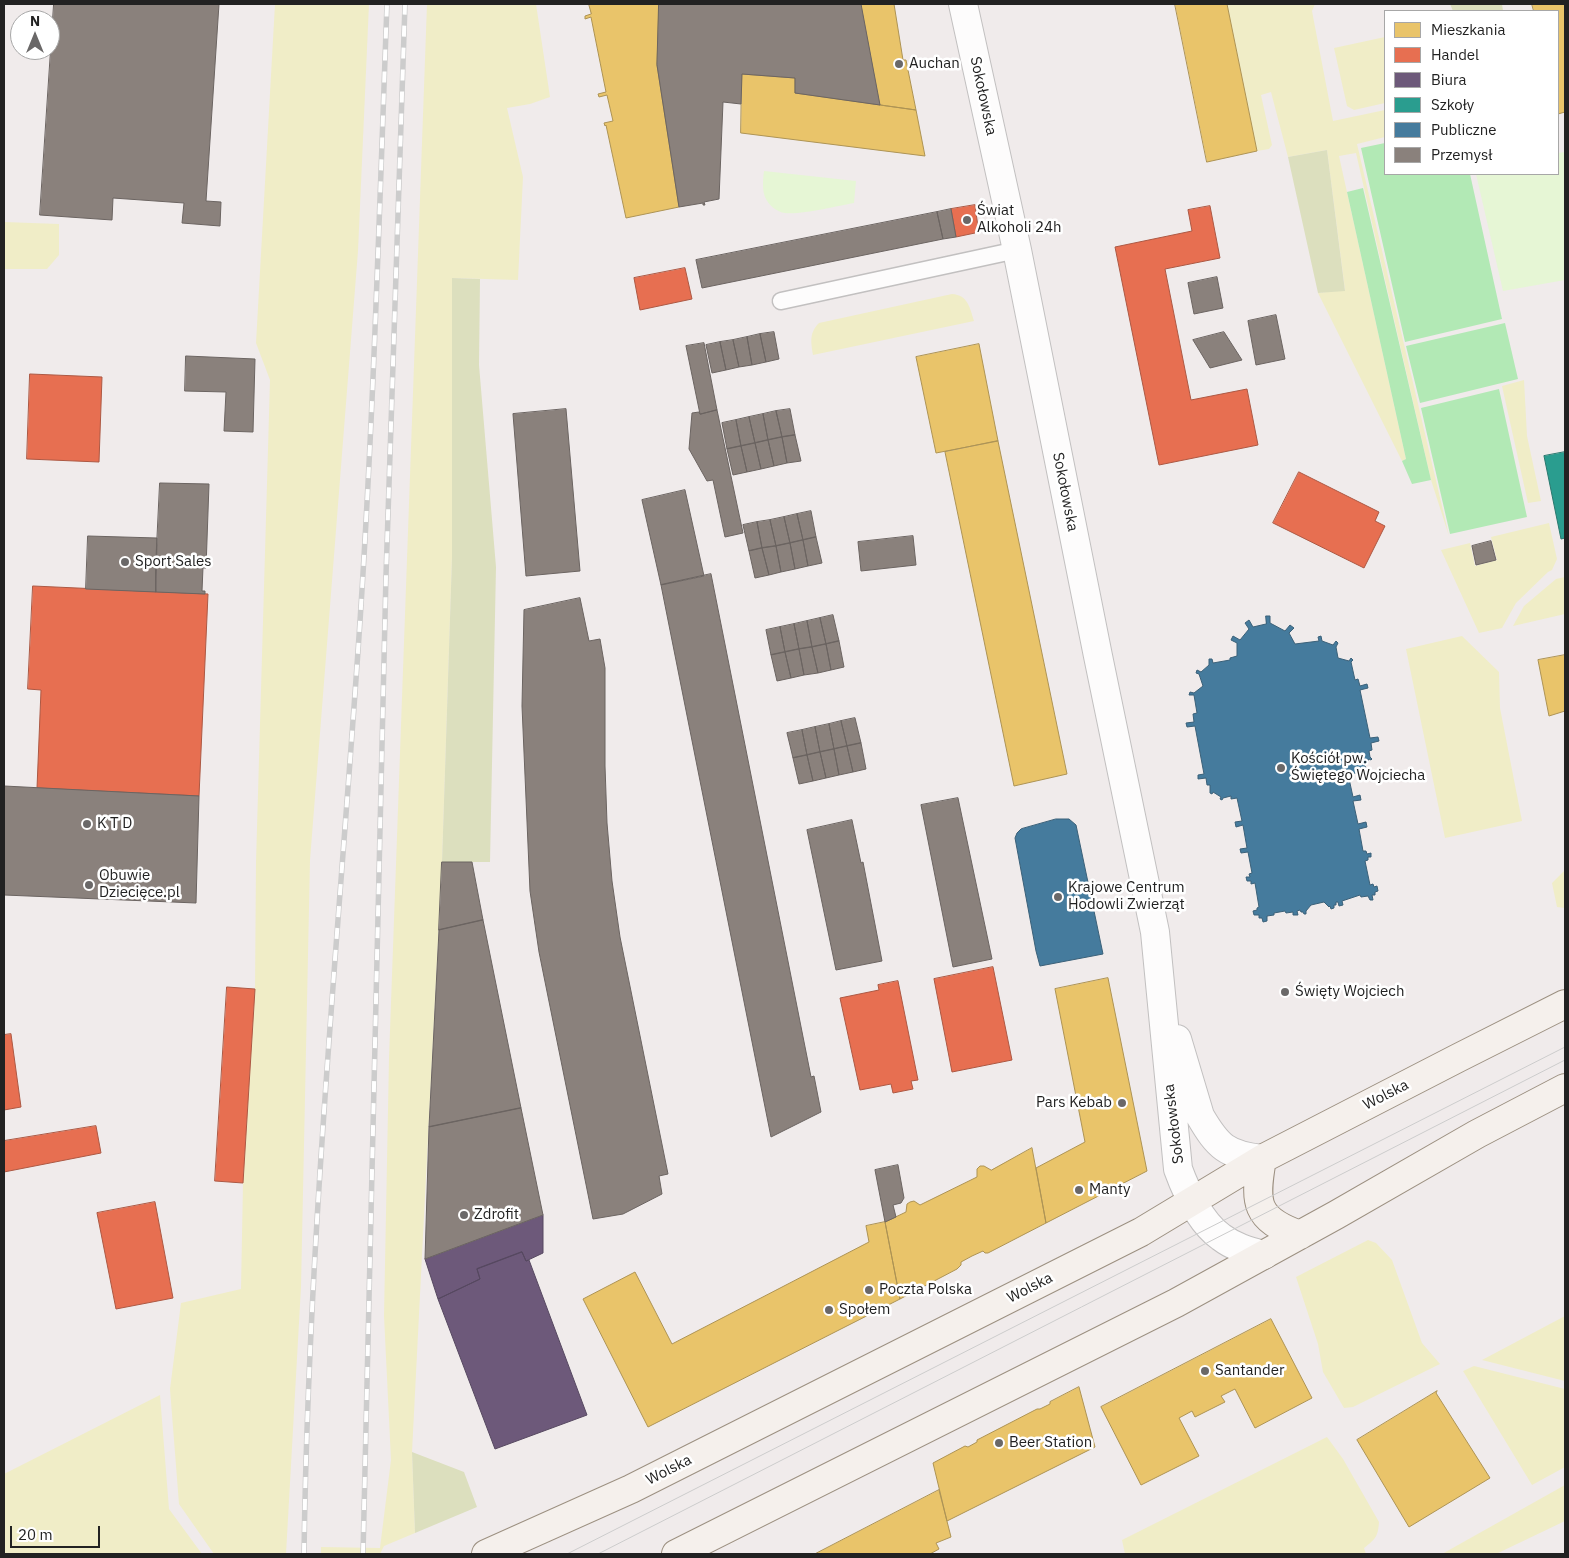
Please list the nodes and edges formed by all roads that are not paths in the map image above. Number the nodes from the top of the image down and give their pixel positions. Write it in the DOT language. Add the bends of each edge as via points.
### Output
graph roads {
  1 [pos="963,4"];
  2 [pos="1017,250"];
  3 [pos="781,301"];
  4 [pos="1160,982"];
  5 [pos="1565,1004"];
  6 [pos="1565,1088"];
  7 [pos="1262,1160"];
  8 [pos="1192,1202"];
  9 [pos="1300,1235"];
  10 [pos="1264,1255"];
  11 [pos="486,1554"];
  12 [pos="676,1554"];
  1 -- 2 [label="street, Sokołowska"];
  2 -- 3 [label="lane"];
  2 -- 4 [label="street, Sokołowska" via="1155,932"];
  4 -- 7 [label="street, Sokołowska" via="1203,1121 1222,1146 1231,1152"];
  4 -- 8 [label="street, Sokołowska" via="1178,1168"];
  5 -- 7 [label="main road, Wolska"];
  6 -- 9 [label="main road"];
  7 -- 8 [label="main road, Wolska"];
  7 -- 9 [label="main road" via="1258,1192 1261,1209 1274,1224"];
  8 -- 10 [label="street, Sokołowska" via="1220,1236 1242,1249"];
  8 -- 11 [label="main road, Wolska" via="1141,1232 631,1490"];
  9 -- 10 [label="main road"];
  10 -- 12 [label="main road"];
}
